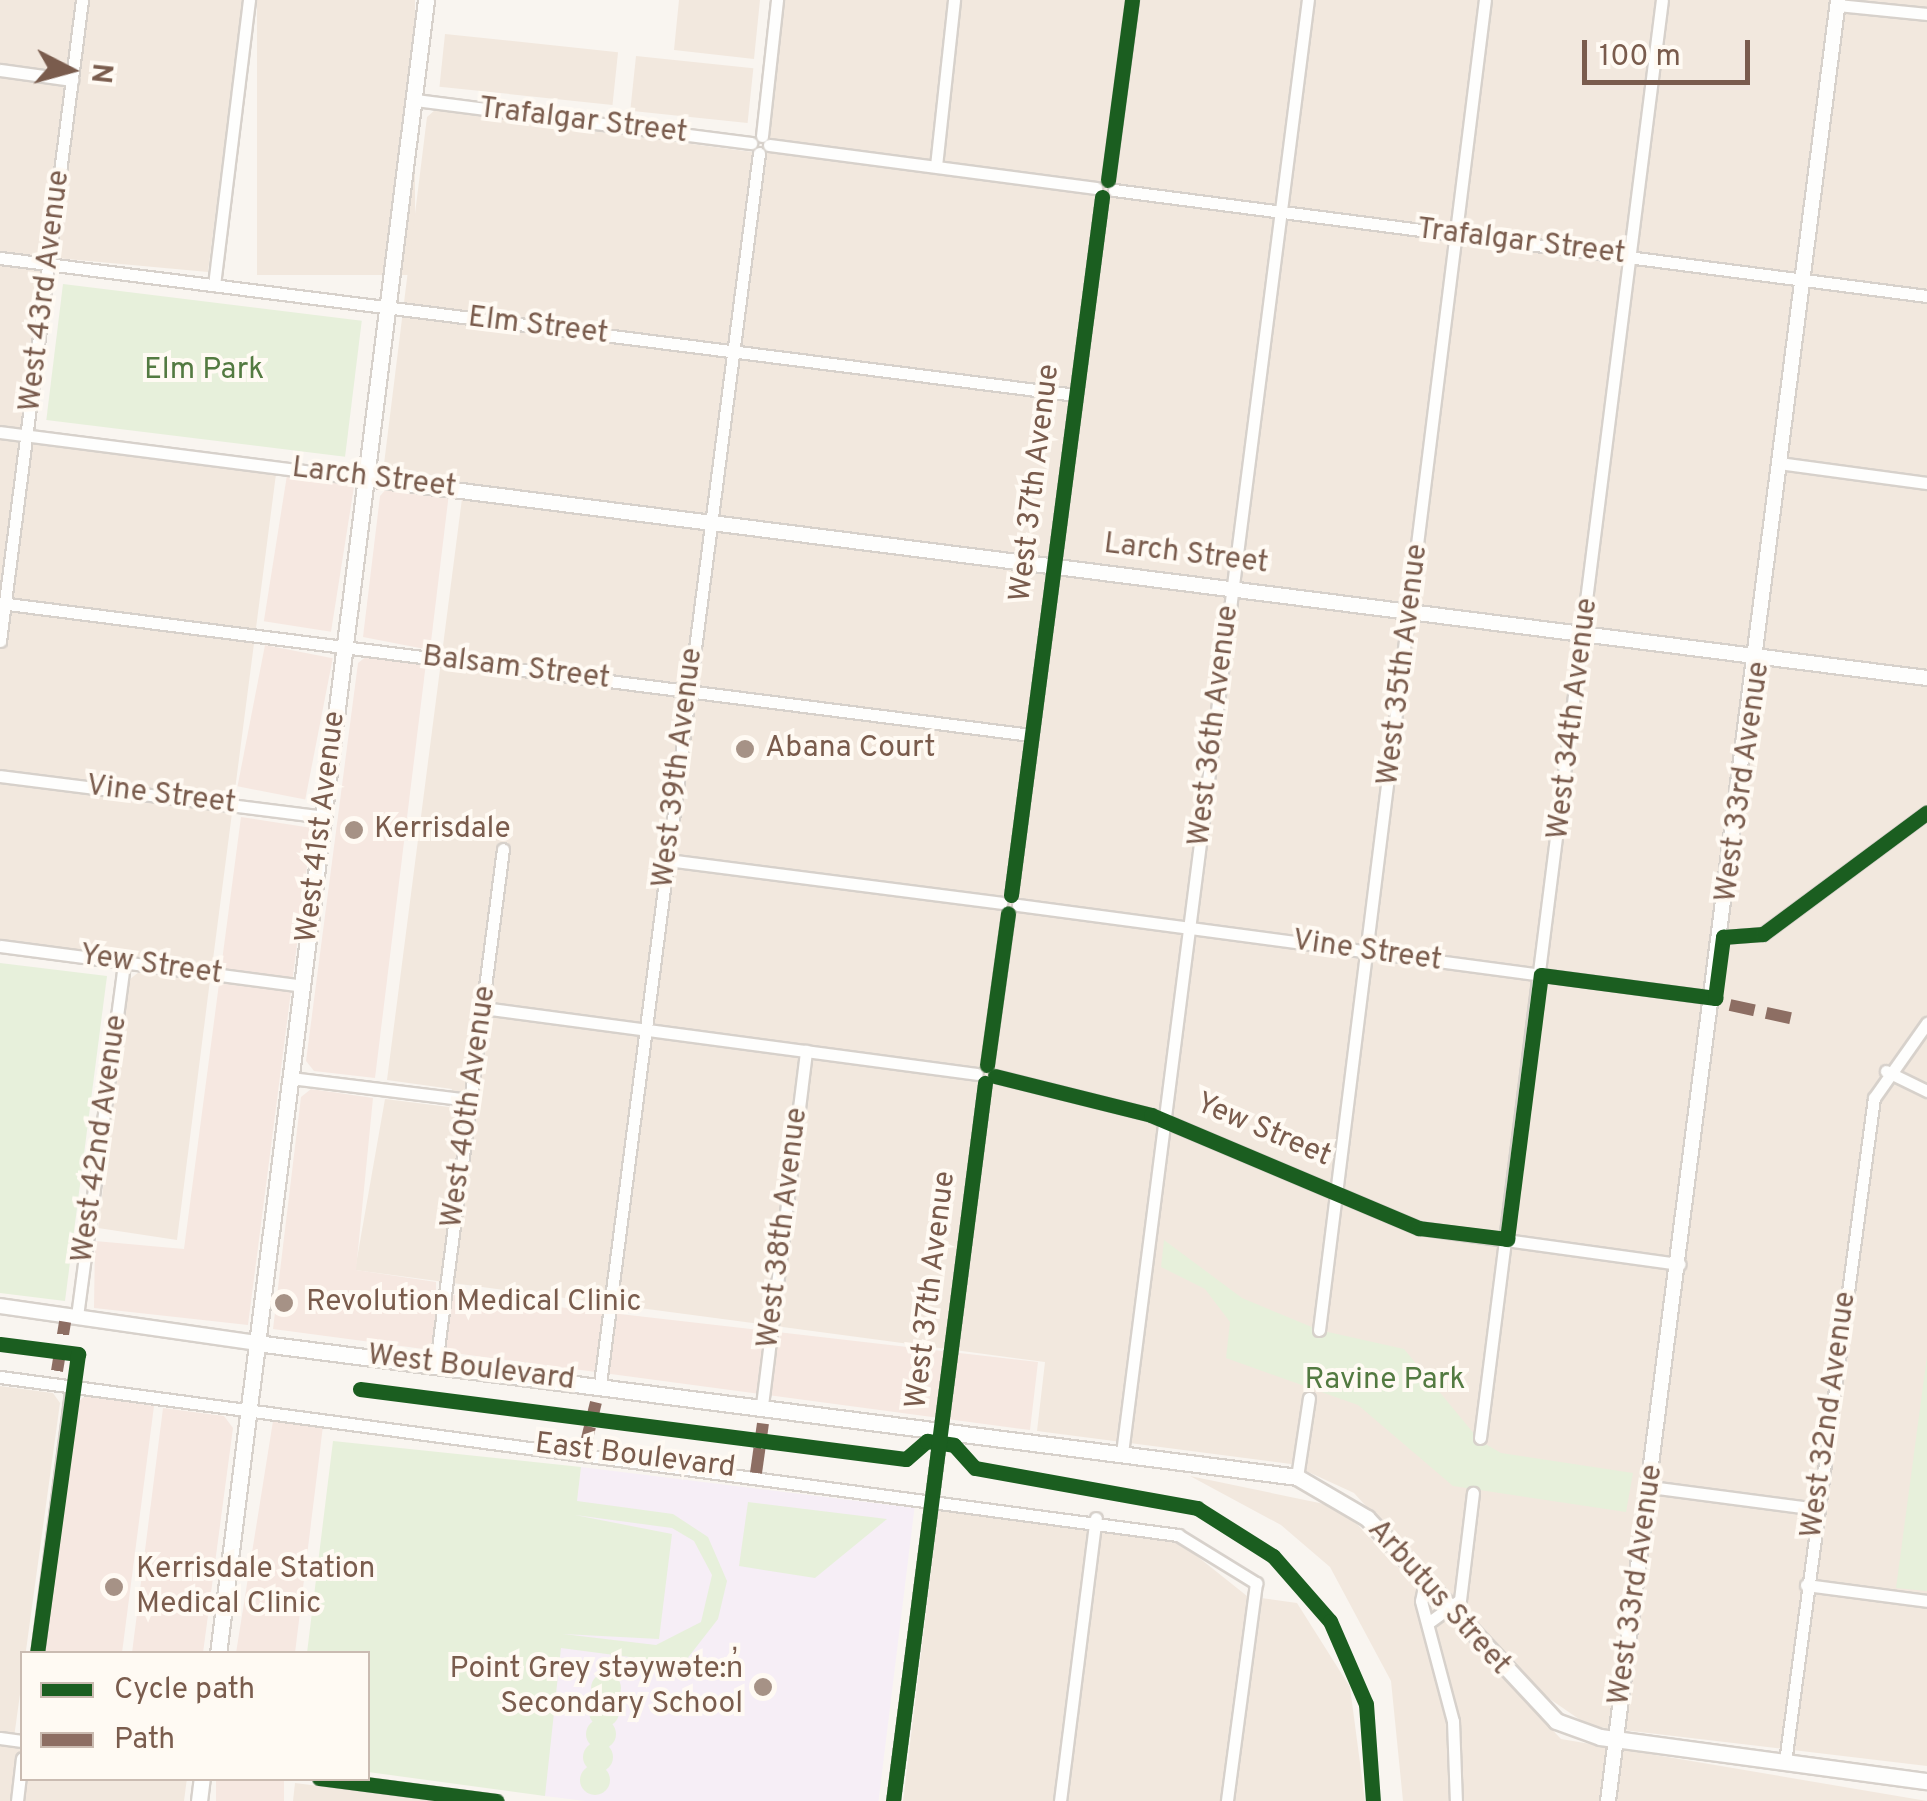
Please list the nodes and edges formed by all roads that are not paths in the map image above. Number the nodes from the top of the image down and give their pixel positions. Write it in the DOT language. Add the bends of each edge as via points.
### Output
graph roads {
  1 [pos="82,0"];
  2 [pos="249,0"];
  3 [pos="426,0"];
  4 [pos="777,0"];
  5 [pos="954,0"];
  6 [pos="1132,0"];
  7 [pos="1308,0"];
  8 [pos="1485,0"];
  9 [pos="1662,0"];
  10 [pos="1838,3"];
  11 [pos="1927,14"];
  12 [pos="0,70"];
  13 [pos="72,80"];
  14 [pos="415,100"];
  15 [pos="760,144"];
  16 [pos="936,166"];
  17 [pos="1105,189"];
  18 [pos="1283,212"];
  19 [pos="1458,234"];
  20 [pos="0,258"];
  21 [pos="1633,258"];
  22 [pos="48,265"];
  23 [pos="1808,280"];
  24 [pos="214,285"];
  25 [pos="1927,296"];
  26 [pos="390,308"];
  27 [pos="732,351"];
  28 [pos="1075,395"];
  29 [pos="0,432"];
  30 [pos="28,435"];
  31 [pos="1786,464"];
  32 [pos="367,479"];
  33 [pos="1927,483"];
  34 [pos="710,522"];
  35 [pos="1053,566"];
  36 [pos="1233,588"];
  37 [pos="2,603"];
  38 [pos="1412,611"];
  39 [pos="1585,634"];
  40 [pos="0,641"];
  41 [pos="346,647"];
  42 [pos="1760,656"];
  43 [pos="1927,678"];
  44 [pos="689,692"];
  45 [pos="1031,735"];
  46 [pos="0,776"];
  47 [pos="1927,812"];
  48 [pos="322,817"];
  49 [pos="502,849"];
  50 [pos="667,860"];
  51 [pos="1009,904"];
  52 [pos="1189,928"];
  53 [pos="1723,937"];
  54 [pos="0,946"];
  55 [pos="1367,952"];
  56 [pos="124,962"];
  57 [pos="1541,975"];
  58 [pos="302,986"];
  59 [pos="1715,998"];
  60 [pos="483,1008"];
  61 [pos="1927,1023"];
  62 [pos="645,1030"];
  63 [pos="806,1051"];
  64 [pos="1886,1071"];
  65 [pos="986,1074"];
  66 [pos="290,1078"];
  67 [pos="1927,1091"];
  68 [pos="470,1100"];
  69 [pos="1164,1120"];
  70 [pos="1336,1192"];
  71 [pos="1507,1240"];
  72 [pos="1680,1264"];
  73 [pos="0,1306"];
  74 [pos="77,1316"];
  75 [pos="1319,1330"];
  76 [pos="256,1343"];
  77 [pos="436,1364"];
  78 [pos="0,1377"];
  79 [pos="600,1384"];
  80 [pos="72,1386"];
  81 [pos="1309,1398"];
  82 [pos="762,1405"];
  83 [pos="249,1413"];
  84 [pos="942,1428"];
  85 [pos="1480,1438"];
  86 [pos="1122,1452"];
  87 [pos="1297,1477"];
  88 [pos="1650,1488"];
  89 [pos="1472,1493"];
  90 [pos="932,1497"];
  91 [pos="1816,1509"];
  92 [pos="1096,1518"];
  93 [pos="1425,1582"];
  94 [pos="1806,1585"];
  95 [pos="1927,1601"];
  96 [pos="1449,1608"];
  97 [pos="1428,1623"];
  98 [pos="36,1651"];
  99 [pos="218,1651"];
  100 [pos="1616,1740"];
  101 [pos="1786,1762"];
  102 [pos="20,1775"];
  103 [pos="1927,1780"];
  104 [pos="342,1781"];
  105 [pos="17,1801"];
  106 [pos="498,1801"];
  107 [pos="892,1801"];
  108 [pos="1060,1801"];
  109 [pos="1227,1801"];
  110 [pos="1456,1801"];
  111 [pos="1608,1801"];
  1 -- 13 [label="street, West 43rd Avenue"];
  2 -- 24 [label="street"];
  3 -- 14 [label="main road, West 41st Avenue"];
  4 -- 15 [label="street, West 39th Avenue"];
  5 -- 16 [label="street"];
  6 -- 17 [label="street, West 37th Avenue"];
  7 -- 18 [label="street, West 36th Avenue"];
  8 -- 19 [label="street, West 35th Avenue"];
  9 -- 21 [label="street, West 34th Avenue"];
  10 -- 11 [label="street"];
  10 -- 23 [label="street, West 33rd Avenue"];
  12 -- 13 [label="street"];
  13 -- 22 [label="street, West 43rd Avenue"];
  14 -- 15 [label="street, Trafalgar Street"];
  14 -- 26 [label="main road, West 41st Avenue"];
  15 -- 16 [label="street, Trafalgar Street"];
  15 -- 27 [label="street, West 39th Avenue"];
  16 -- 17 [label="street, Trafalgar Street"];
  17 -- 18 [label="street, Trafalgar Street"];
  17 -- 28 [label="street, West 37th Avenue"];
  18 -- 19 [label="street, Trafalgar Street"];
  18 -- 36 [label="street, West 36th Avenue"];
  19 -- 21 [label="street, Trafalgar Street"];
  19 -- 38 [label="street, West 35th Avenue"];
  20 -- 22 [label="street, Elm Street"];
  21 -- 23 [label="street, Trafalgar Street"];
  21 -- 39 [label="street, West 34th Avenue"];
  22 -- 24 [label="street, Elm Street"];
  22 -- 30 [label="street, West 43rd Avenue"];
  23 -- 25 [label="street, Trafalgar Street"];
  23 -- 31 [label="street, West 33rd Avenue"];
  24 -- 26 [label="street, Elm Street"];
  26 -- 27 [label="street, Elm Street"];
  26 -- 32 [label="main road, West 41st Avenue"];
  27 -- 28 [label="street, Elm Street"];
  27 -- 34 [label="street, West 39th Avenue"];
  28 -- 35 [label="street, West 37th Avenue"];
  29 -- 30 [label="street, Larch Street"];
  30 -- 32 [label="street, Larch Street"];
  30 -- 37 [label="street, West 43rd Avenue"];
  31 -- 33 [label="street"];
  31 -- 42 [label="street, West 33rd Avenue"];
  32 -- 34 [label="street, Larch Street"];
  32 -- 41 [label="main road, West 41st Avenue"];
  34 -- 35 [label="street, Larch Street"];
  34 -- 44 [label="street, West 39th Avenue"];
  35 -- 36 [label="street, Larch Street"];
  35 -- 45 [label="street, West 37th Avenue"];
  36 -- 38 [label="street, Larch Street"];
  36 -- 52 [label="street, West 36th Avenue"];
  37 -- 40 [label="street, West 43rd Avenue"];
  37 -- 41 [label="street, Balsam Street"];
  38 -- 39 [label="street, Larch Street"];
  38 -- 55 [label="street, West 35th Avenue"];
  39 -- 42 [label="street, Larch Street"];
  39 -- 57 [label="street, West 34th Avenue"];
  41 -- 44 [label="street, Balsam Street"];
  41 -- 48 [label="main road, West 41st Avenue"];
  42 -- 43 [label="street, Larch Street"];
  42 -- 53 [label="street, West 33rd Avenue"];
  44 -- 45 [label="street, Balsam Street"];
  44 -- 50 [label="street, West 39th Avenue"];
  45 -- 51 [label="street, West 37th Avenue"];
  46 -- 48 [label="street, Vine Street"];
  47 -- 53 [label="street" via="1762,934"];
  48 -- 58 [label="main road, West 41st Avenue"];
  49 -- 60 [label="street, West 40th Avenue"];
  50 -- 51 [label="street, Vine Street"];
  50 -- 62 [label="street, West 39th Avenue"];
  51 -- 52 [label="street, Vine Street"];
  51 -- 65 [label="street, West 37th Avenue"];
  52 -- 55 [label="street, Vine Street"];
  52 -- 69 [label="street, West 36th Avenue"];
  53 -- 59 [label="street, West 33rd Avenue"];
  54 -- 56 [label="street, Yew Street"];
  55 -- 57 [label="street, Vine Street"];
  55 -- 70 [label="street, West 35th Avenue"];
  56 -- 58 [label="street, Yew Street"];
  56 -- 74 [label="street, West 42nd Avenue"];
  57 -- 59 [label="street, Vine Street"];
  57 -- 71 [label="street, West 34th Avenue"];
  58 -- 66 [label="main road, West 41st Avenue"];
  59 -- 72 [label="street, West 33rd Avenue"];
  60 -- 62 [label="street, Yew Street"];
  60 -- 68 [label="street, West 40th Avenue"];
  61 -- 64 [label="street"];
  62 -- 63 [label="street, Yew Street"];
  62 -- 79 [label="street, West 39th Avenue"];
  63 -- 65 [label="street, Yew Street"];
  63 -- 82 [label="street, West 38th Avenue"];
  64 -- 67 [label="street"];
  64 -- 91 [label="street, West 32nd Avenue" via="1874,1098"];
  65 -- 69 [label="street, Yew Street"];
  65 -- 84 [label="street, West 37th Avenue"];
  66 -- 68 [label="street"];
  66 -- 76 [label="main road, West 41st Avenue"];
  68 -- 77 [label="street, West 40th Avenue"];
  69 -- 70 [label="street, Yew Street"];
  69 -- 86 [label="street, West 36th Avenue"];
  70 -- 71 [label="street, Yew Street" via="1419,1228"];
  70 -- 75 [label="street, West 35th Avenue"];
  71 -- 72 [label="street, Yew Street"];
  71 -- 85 [label="street, West 34th Avenue"];
  72 -- 88 [label="street, West 33rd Avenue"];
  73 -- 74 [label="street, West Boulevard"];
  74 -- 76 [label="street, West Boulevard"];
  76 -- 77 [label="main road, West Boulevard"];
  76 -- 83 [label="main road, West 41st Avenue"];
  77 -- 79 [label="main road, West Boulevard"];
  78 -- 80 [label="street, East Boulevard"];
  79 -- 82 [label="main road, West Boulevard"];
  80 -- 83 [label="street, East Boulevard"];
  80 -- 98 [label="street"];
  81 -- 87 [label="street"];
  82 -- 84 [label="main road, West Boulevard"];
  83 -- 90 [label="street, East Boulevard"];
  83 -- 99 [label="main road, West 41st Avenue"];
  84 -- 86 [label="main road, Arbutus Street"];
  84 -- 90 [label="street, West 37th Avenue"];
  86 -- 87 [label="main road, Arbutus Street"];
  87 -- 93 [label="main road, Arbutus Street" via="1349,1502"];
  88 -- 91 [label="street"];
  88 -- 100 [label="street, West 33rd Avenue"];
  89 -- 96 [label="street" via="1460,1600"];
  90 -- 92 [label="street, East Boulevard"];
  90 -- 107 [label="street, West 37th Avenue"];
  91 -- 94 [label="street, West 32nd Avenue"];
  92 -- 108 [label="street"];
  92 -- 109 [label="street, East Boulevard" via="1178,1535 1256,1583"];
  93 -- 96 [label="main road, Arbutus Street"];
  93 -- 97 [label="street"];
  94 -- 95 [label="street"];
  94 -- 101 [label="street, West 32nd Avenue"];
  96 -- 97 [label="street"];
  96 -- 100 [label="main road, Arbutus Street" via="1534,1705"];
  97 -- 110 [label="street" via="1453,1722"];
  100 -- 101 [label="main road, Arbutus Street"];
  100 -- 111 [label="street, West 33rd Avenue"];
  101 -- 103 [label="main road, Arbutus Street"];
  102 -- 105 [label="street"];
  104 -- 106 [label="street"];
}
